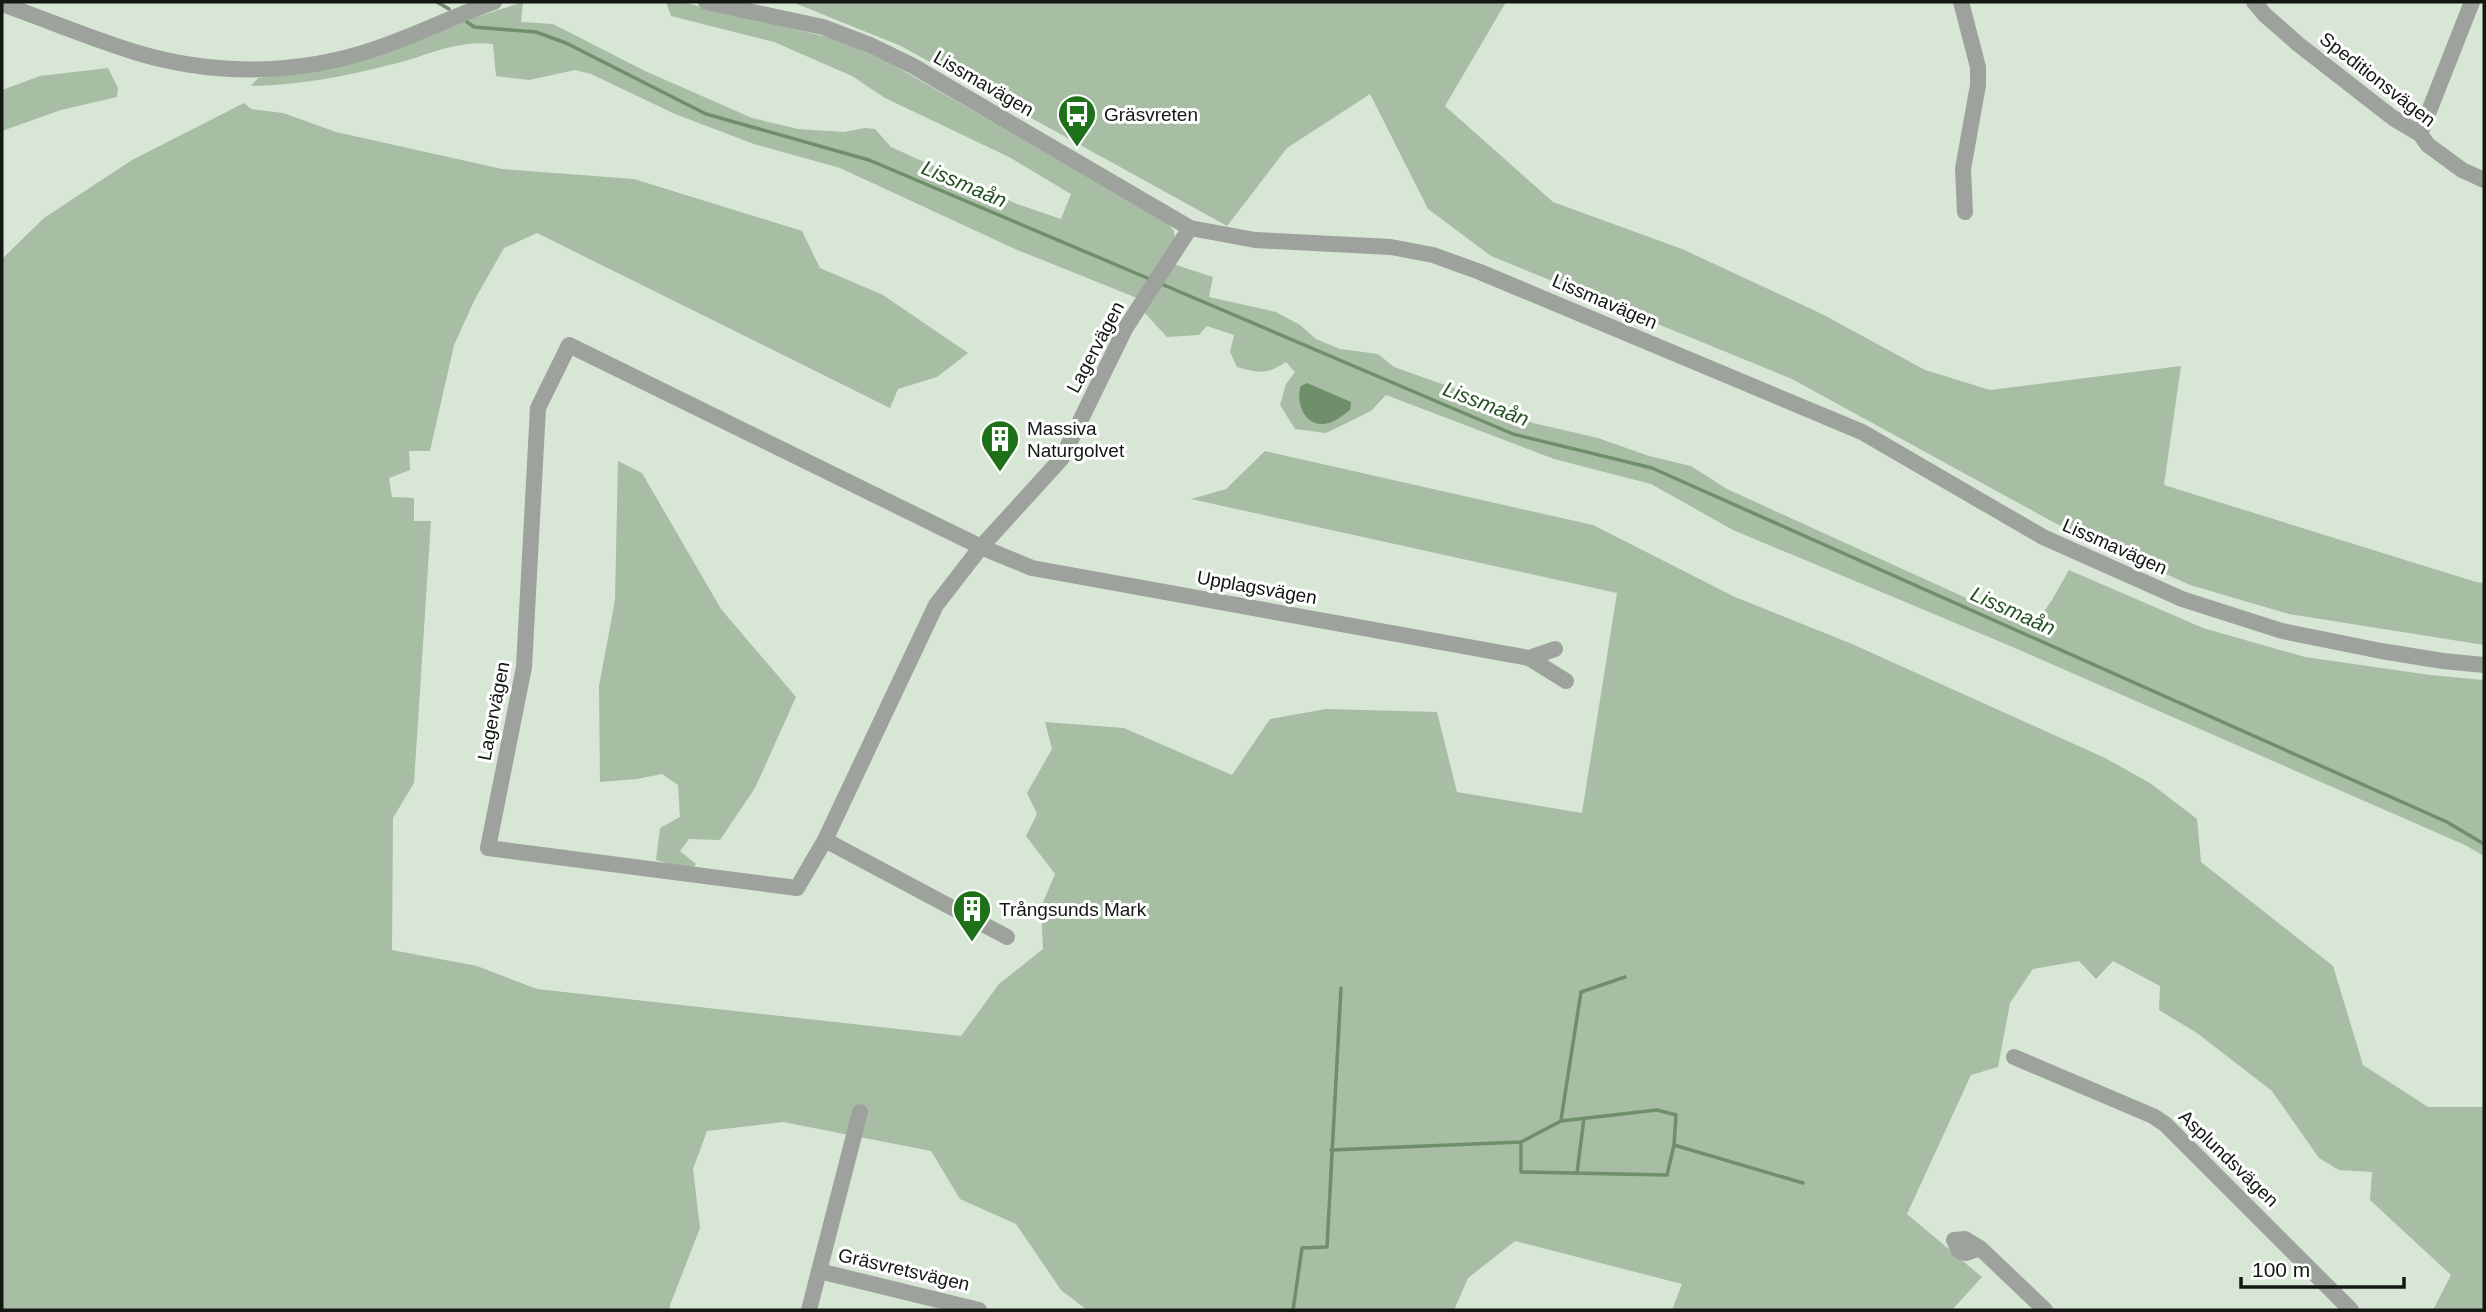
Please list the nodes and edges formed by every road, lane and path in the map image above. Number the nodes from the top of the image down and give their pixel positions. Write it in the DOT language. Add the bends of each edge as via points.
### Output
graph roads {
  1 [pos="493,2"];
  2 [pos="706,2"];
  3 [pos="1961,2"];
  4 [pos="2254,2"];
  5 [pos="2472,2"];
  6 [pos="2,4"];
  7 [pos="2420,134"];
  8 [pos="2484,180"];
  9 [pos="1965,212"];
  10 [pos="1190,228"];
  11 [pos="982,547"];
  12 [pos="1555,649"];
  13 [pos="1529,658"];
  14 [pos="2484,665"];
  15 [pos="1566,681"];
  16 [pos="825,840"];
  17 [pos="1007,937"];
  18 [pos="2014,1057"];
  19 [pos="860,1112"];
  20 [pos="1980,1248"];
  21 [pos="819,1271"];
  22 [pos="809,1310"];
  23 [pos="979,1310"];
  24 [pos="2045,1310"];
  25 [pos="2351,1310"];
  1 -- 6 [label="street" via="374,49 326,62 241,70 139,53"];
  2 -- 10 [label="street, Lissmavägen" via="823,27 870,45"];
  3 -- 9 [label="street" via="1978,67 1963,169"];
  4 -- 7 [label="street, Speditionsvägen" via="2298,44"];
  5 -- 7 [label="street"];
  7 -- 8 [label="street, Speditionsvägen" via="2462,170"];
  10 -- 11 [label="street, Lagervägen" via="1125,329 1062,458"];
  10 -- 14 [label="street, Lissmavägen" via="1255,240 1391,247 1433,255 1862,432 2043,537 2182,599 2282,631"];
  11 -- 13 [label="street, Upplagsvägen" via="1032,568"];
  11 -- 16 [label="street, Lagervägen" via="936,604"];
  11 -- 16 [label="street, Lagervägen" via="569,345 538,408 524,667 488,848 797,888"];
  12 -- 13 [label="street"];
  13 -- 15 [label="street"];
  16 -- 17 [label="street"];
  18 -- 25 [label="street, Asplundsvägen" via="2165,1124"];
  19 -- 21 [label="street, Gräsvretsvägen"];
  20 -- 24 [label="street"];
  21 -- 22 [label="street, Gräsvretsvägen"];
  21 -- 23 [label="street, Gräsvretsvägen"];
}
